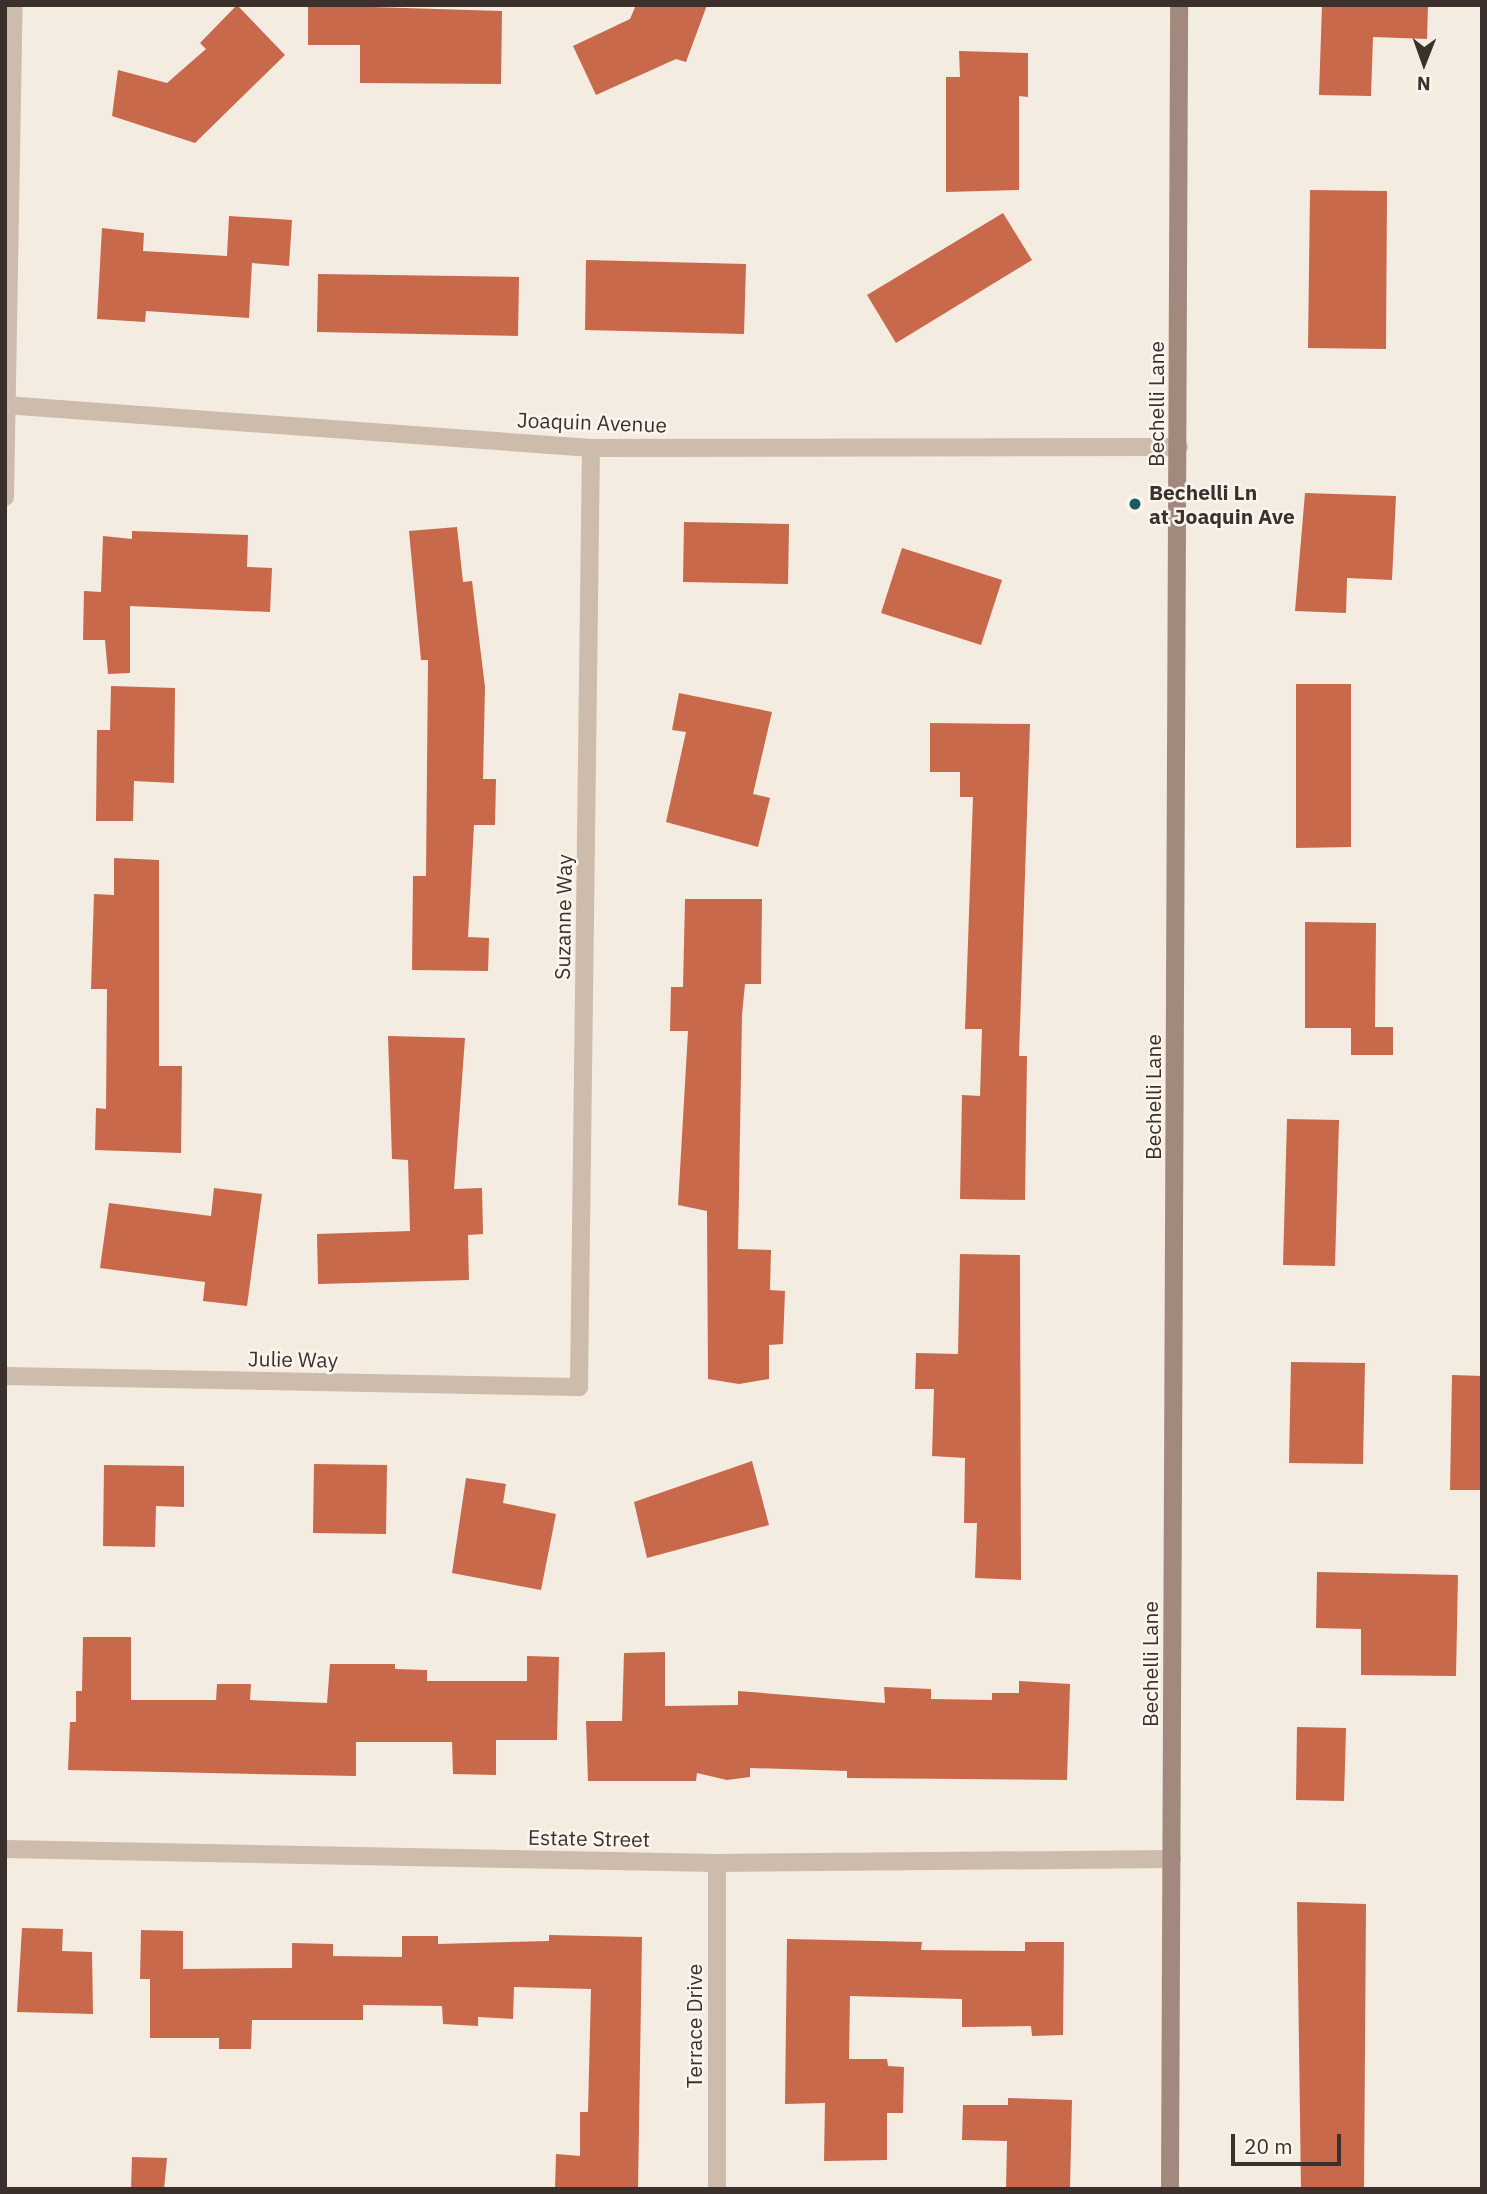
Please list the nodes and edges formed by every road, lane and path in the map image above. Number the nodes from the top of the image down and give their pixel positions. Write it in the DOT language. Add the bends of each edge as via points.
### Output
graph roads {
  1 [pos="14,5"];
  2 [pos="1179,5"];
  3 [pos="6,406"];
  4 [pos="1178,447"];
  5 [pos="591,448"];
  6 [pos="5,497"];
  7 [pos="5,1376"];
  8 [pos="579,1387"];
  9 [pos="5,1849"];
  10 [pos="1172,1859"];
  11 [pos="717,1863"];
  12 [pos="717,2189"];
  13 [pos="1170,2189"];
  1 -- 3 [label="street"];
  2 -- 4 [label="main road, Bechelli Lane"];
  3 -- 5 [label="street, Joaquin Avenue"];
  3 -- 6 [label="street"];
  4 -- 5 [label="street, Joaquin Avenue"];
  4 -- 10 [label="main road, Bechelli Lane"];
  5 -- 8 [label="street, Suzanne Way"];
  7 -- 8 [label="street, Julie Way"];
  9 -- 11 [label="street, Estate Street"];
  10 -- 11 [label="street, Estate Street"];
  10 -- 13 [label="main road, Bechelli Lane"];
  11 -- 12 [label="street, Terrace Drive"];
}
